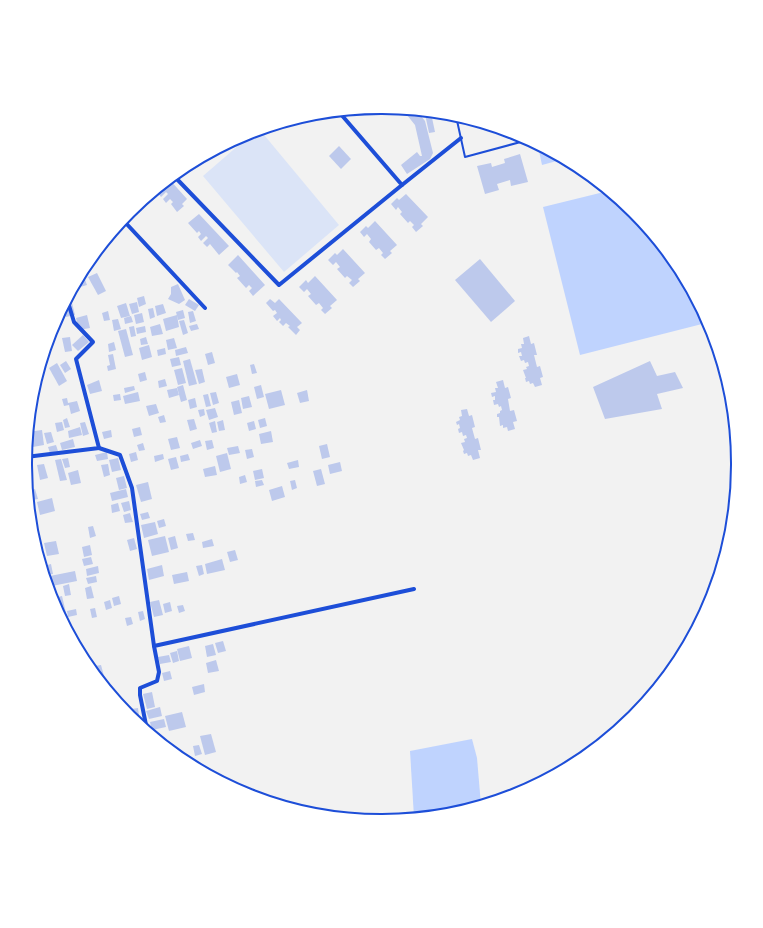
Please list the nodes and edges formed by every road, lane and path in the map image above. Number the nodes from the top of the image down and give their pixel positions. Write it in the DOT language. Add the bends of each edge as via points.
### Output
graph roads {
  1 [pos="343,116"];
  2 [pos="458,123"];
  3 [pos="461,138"];
  4 [pos="518,143"];
  5 [pos="178,180"];
  6 [pos="402,186"];
  7 [pos="127,225"];
  8 [pos="69,307"];
  9 [pos="205,308"];
  10 [pos="99,448"];
  11 [pos="32,456"];
  12 [pos="414,589"];
  13 [pos="154,646"];
  14 [pos="145,722"];
  1 -- 6 [label="street"];
  2 -- 3 [label="lane"];
  3 -- 4 [label="lane" via="465,157"];
  3 -- 6 [label="street"];
  5 -- 6 [label="street" via="279,285"];
  7 -- 9 [label="street"];
  8 -- 10 [label="street" via="74,322 93,342 76,359"];
  10 -- 11 [label="street"];
  10 -- 13 [label="street" via="120,455 132,488"];
  12 -- 13 [label="street"];
  13 -- 14 [label="street" via="159,672 157,681 140,688"];
}
